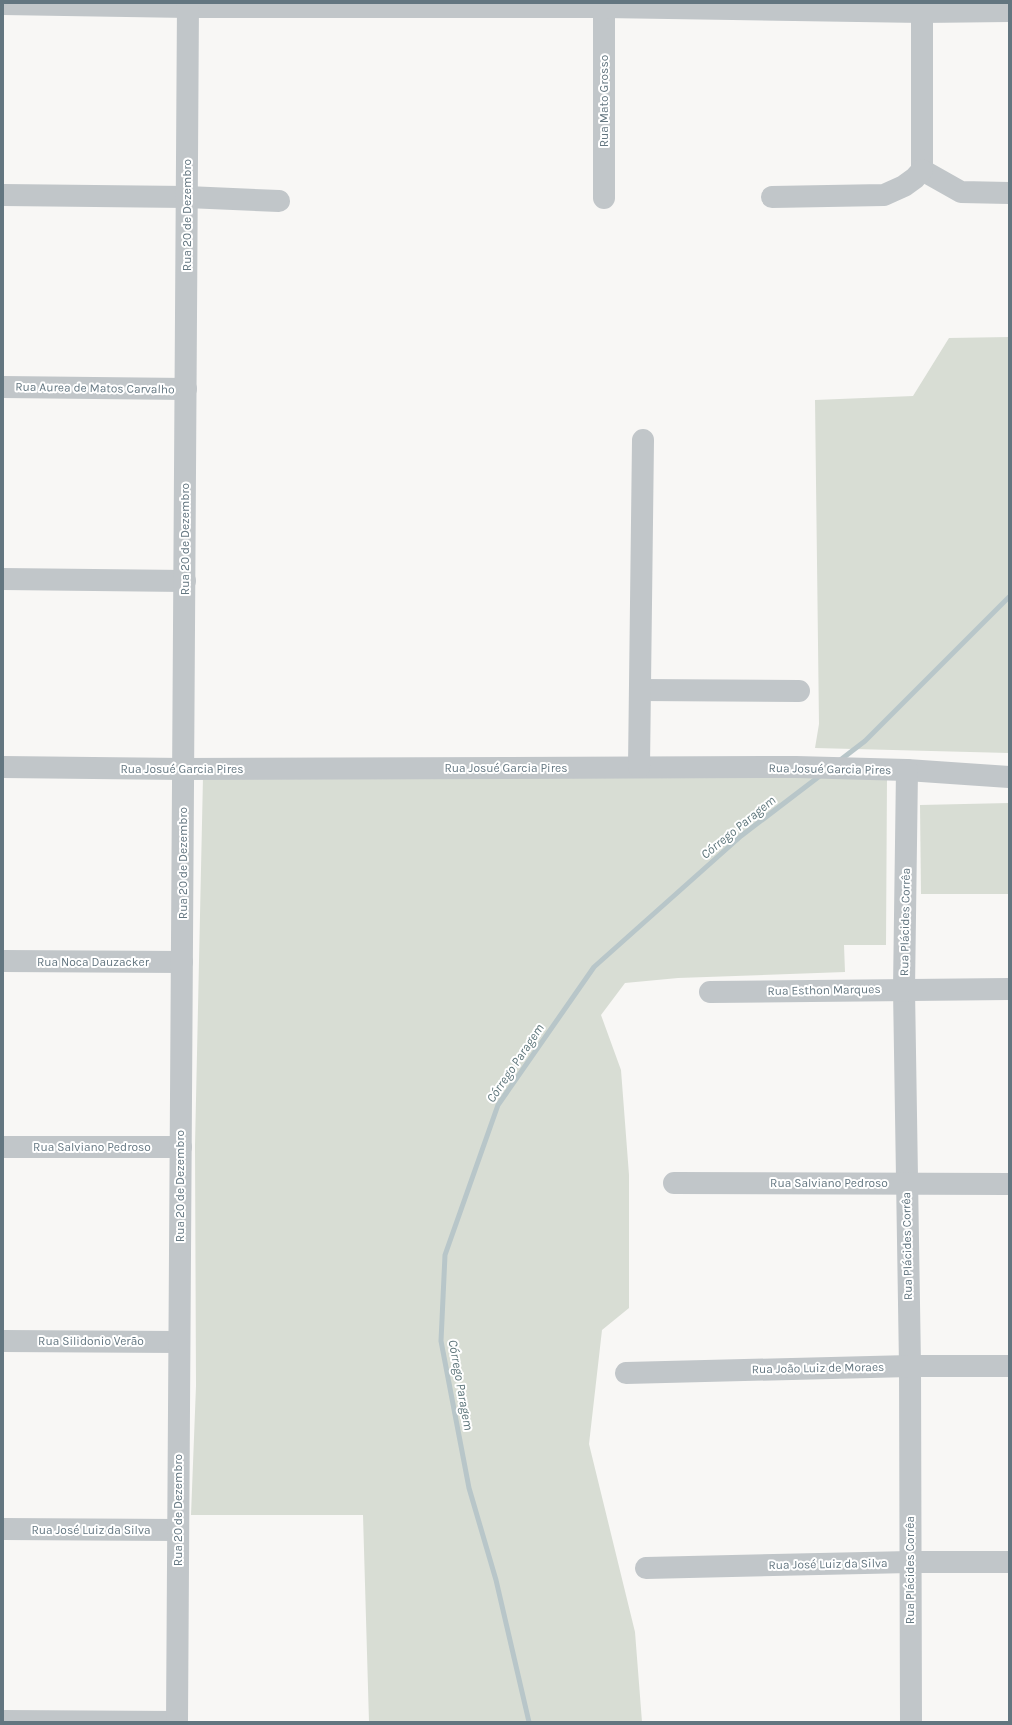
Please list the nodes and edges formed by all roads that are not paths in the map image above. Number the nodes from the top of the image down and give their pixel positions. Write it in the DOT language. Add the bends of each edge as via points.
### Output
graph roads {
  1 [pos="3,4"];
  2 [pos="188,5"];
  3 [pos="604,5"];
  4 [pos="922,8"];
  5 [pos="1009,10"];
  6 [pos="922,170"];
  7 [pos="1009,193"];
  8 [pos="3,195"];
  9 [pos="187,197"];
  10 [pos="772,197"];
  11 [pos="604,198"];
  12 [pos="279,200"];
  13 [pos="3,387"];
  14 [pos="186,389"];
  15 [pos="643,440"];
  16 [pos="3,579"];
  17 [pos="185,581"];
  18 [pos="640,690"];
  19 [pos="799,692"];
  20 [pos="3,767"];
  21 [pos="639,767"];
  22 [pos="183,769"];
  23 [pos="907,770"];
  24 [pos="1009,777"];
  25 [pos="3,961"];
  26 [pos="182,962"];
  27 [pos="1009,988"];
  28 [pos="904,989"];
  29 [pos="710,992"];
  30 [pos="3,1147"];
  31 [pos="181,1147"];
  32 [pos="674,1183"];
  33 [pos="906,1183"];
  34 [pos="1009,1184"];
  35 [pos="3,1341"];
  36 [pos="180,1342"];
  37 [pos="910,1366"];
  38 [pos="1009,1366"];
  39 [pos="626,1373"];
  40 [pos="3,1529"];
  41 [pos="178,1530"];
  42 [pos="910,1562"];
  43 [pos="1009,1562"];
  44 [pos="646,1568"];
  45 [pos="3,1721"];
  46 [pos="177,1722"];
  47 [pos="911,1722"];
  1 -- 2 [label="street"];
  2 -- 3 [label="street"];
  2 -- 9 [label="street, Rua 20 de Dezembro"];
  3 -- 4 [label="street"];
  3 -- 11 [label="street, Rua Mato Grosso"];
  4 -- 5 [label="street"];
  4 -- 6 [label="street"];
  6 -- 7 [label="street" via="961,192"];
  6 -- 10 [label="street" via="904,186 884,196"];
  8 -- 9 [label="street"];
  9 -- 12 [label="street"];
  9 -- 14 [label="street, Rua 20 de Dezembro"];
  13 -- 14 [label="street, Rua Aurea de Matos Carvalho"];
  14 -- 17 [label="street, Rua 20 de Dezembro"];
  15 -- 18 [label="street"];
  16 -- 17 [label="street"];
  17 -- 22 [label="street, Rua 20 de Dezembro"];
  18 -- 19 [label="street"];
  18 -- 21 [label="street"];
  20 -- 22 [label="street, Rua Josué Garcia Pires"];
  21 -- 22 [label="street, Rua Josué Garcia Pires"];
  21 -- 23 [label="street, Rua Josué Garcia Pires"];
  22 -- 26 [label="street, Rua 20 de Dezembro"];
  23 -- 24 [label="street, Rua Josué Garcia Pires"];
  23 -- 28 [label="street, Rua Plácides Corrêa"];
  25 -- 26 [label="street, Rua Noca Dauzacker"];
  26 -- 31 [label="street, Rua 20 de Dezembro"];
  27 -- 28 [label="street, Rua Esthon Marques"];
  28 -- 29 [label="street, Rua Esthon Marques"];
  28 -- 33 [label="street, Rua Plácides Corrêa"];
  30 -- 31 [label="street, Rua Salviano Pedroso"];
  31 -- 36 [label="street, Rua 20 de Dezembro"];
  32 -- 33 [label="street, Rua Salviano Pedroso"];
  33 -- 34 [label="street, Rua Salviano Pedroso"];
  33 -- 37 [label="street, Rua Plácides Corrêa"];
  35 -- 36 [label="street, Rua Silidonio Verão"];
  36 -- 41 [label="street, Rua 20 de Dezembro"];
  37 -- 38 [label="street, Rua João Luiz de Moraes"];
  37 -- 39 [label="street, Rua João Luiz de Moraes"];
  37 -- 42 [label="street, Rua Plácides Corrêa"];
  40 -- 41 [label="street, Rua José Luiz da Silva"];
  41 -- 46 [label="street, Rua 20 de Dezembro"];
  42 -- 43 [label="street, Rua José Luiz da Silva"];
  42 -- 44 [label="street, Rua José Luiz da Silva"];
  42 -- 47 [label="street, Rua Plácides Corrêa"];
  45 -- 46 [label="street"];
}
